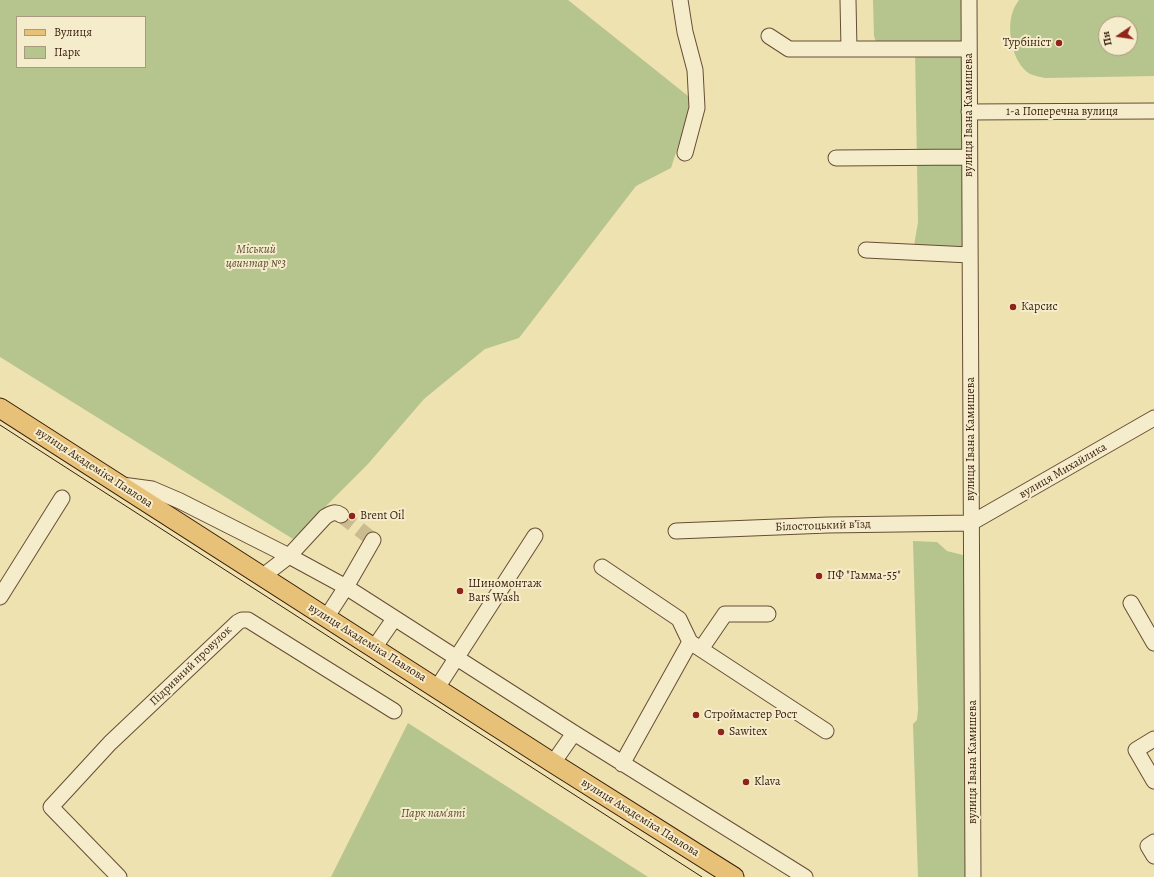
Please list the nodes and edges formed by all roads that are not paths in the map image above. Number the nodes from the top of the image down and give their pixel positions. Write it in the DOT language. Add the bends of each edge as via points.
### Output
graph roads {
  1 [pos="680,0"];
  2 [pos="848,0"];
  3 [pos="969,0"];
  4 [pos="769,36"];
  5 [pos="849,49"];
  6 [pos="969,49"];
  7 [pos="1154,111"];
  8 [pos="969,112"];
  9 [pos="685,153"];
  10 [pos="969,156"];
  11 [pos="836,158"];
  12 [pos="866,250"];
  13 [pos="970,255"];
  14 [pos="0,408"];
  15 [pos="1154,418"];
  16 [pos="120,484"];
  17 [pos="62,498"];
  18 [pos="341,515"];
  19 [pos="971,523"];
  20 [pos="676,531"];
  21 [pos="535,536"];
  22 [pos="373,540"];
  23 [pos="289,556"];
  24 [pos="602,567"];
  25 [pos="263,576"];
  26 [pos="346,587"];
  27 [pos="0,598"];
  28 [pos="1131,603"];
  29 [pos="768,614"];
  30 [pos="326,618"];
  31 [pos="394,619"];
  32 [pos="1154,643"];
  33 [pos="696,646"];
  34 [pos="374,648"];
  35 [pos="456,658"];
  36 [pos="437,688"];
  37 [pos="394,711"];
  38 [pos="826,731"];
  39 [pos="574,733"];
  40 [pos="1154,739"];
  41 [pos="553,764"];
  42 [pos="622,764"];
  43 [pos="1154,781"];
  44 [pos="1154,842"];
  45 [pos="1154,856"];
  46 [pos="119,877"];
  47 [pos="734,877"];
  48 [pos="805,877"];
  49 [pos="973,877"];
  1 -- 9 [label="street" via="695,70 697,108"];
  2 -- 5 [label="street"];
  3 -- 6 [label="street, вулиця Івана Камишева"];
  4 -- 5 [label="street" via="789,49"];
  5 -- 6 [label="street"];
  6 -- 8 [label="street, вулиця Івана Камишева"];
  7 -- 8 [label="street, 1-а Поперечна вулиця"];
  8 -- 10 [label="street, вулиця Івана Камишева"];
  10 -- 11 [label="street"];
  10 -- 13 [label="street, вулиця Івана Камишева"];
  12 -- 13 [label="street"];
  13 -- 19 [label="street, вулиця Івана Камишева"];
  14 -- 16 [label="main road, вулиця Академіка Павлова"];
  15 -- 19 [label="street, вулиця Михайлика"];
  16 -- 23 [label="street" via="152,489"];
  16 -- 25 [label="main road, вулиця Академіка Павлова"];
  17 -- 27 [label="street"];
  18 -- 23 [label="street" via="332,512 325,517"];
  19 -- 20 [label="street, Білостоцький в’їзд"];
  19 -- 49 [label="street, вулиця Івана Камишева"];
  21 -- 35 [label="street"];
  22 -- 26 [label="street"];
  23 -- 25 [label="street"];
  23 -- 26 [label="street"];
  24 -- 33 [label="street" via="680,619"];
  25 -- 30 [label="main road, вулиця Академіка Павлова"];
  26 -- 30 [label="street"];
  26 -- 31 [label="street"];
  28 -- 32 [label="street"];
  29 -- 33 [label="street" via="725,614"];
  30 -- 34 [label="main road, вулиця Академіка Павлова"];
  31 -- 34 [label="street"];
  31 -- 35 [label="street"];
  33 -- 38 [label="street"];
  33 -- 42 [label="street"];
  34 -- 36 [label="main road, вулиця Академіка Павлова"];
  35 -- 36 [label="street"];
  35 -- 39 [label="street"];
  36 -- 41 [label="main road, вулиця Академіка Павлова"];
  37 -- 46 [label="street, Підривний провулок" via="248,620 238,622 110,744 52,807"];
  39 -- 41 [label="street"];
  39 -- 42 [label="street"];
  40 -- 43 [label="street" via="1136,750"];
  41 -- 47 [label="main road, вулиця Академіка Павлова"];
  42 -- 48 [label="street"];
  44 -- 45 [label="street" via="1148,846"];
}
